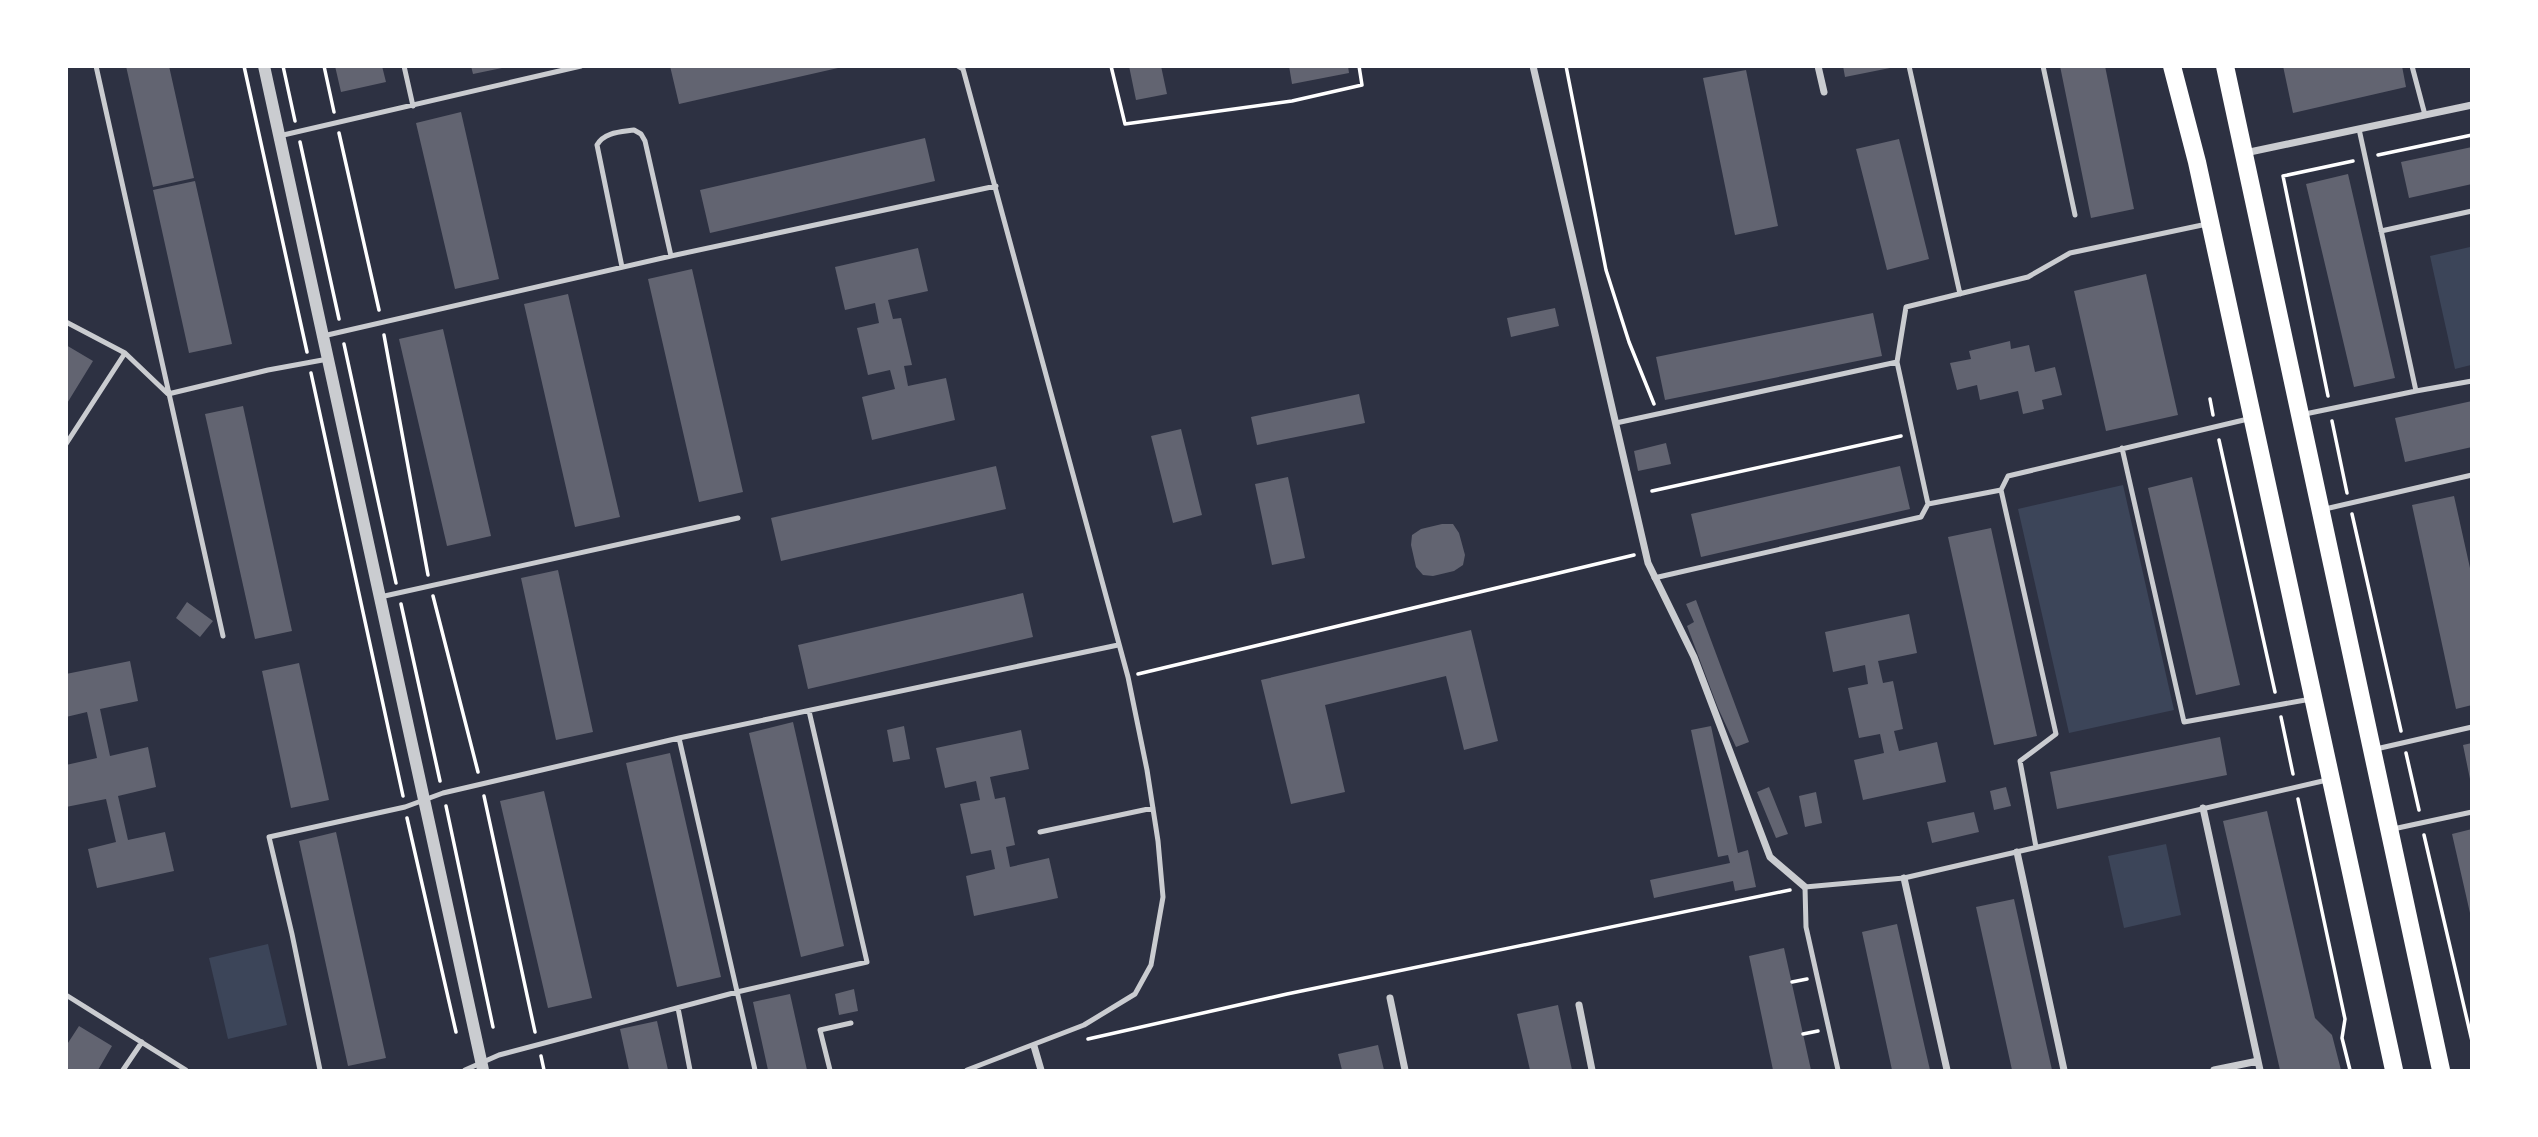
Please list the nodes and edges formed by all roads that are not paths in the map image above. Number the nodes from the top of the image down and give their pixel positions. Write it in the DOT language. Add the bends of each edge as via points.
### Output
graph roads {
  1 [pos="96,66"];
  2 [pos="264,66"];
  3 [pos="404,66"];
  4 [pos="537,66"];
  5 [pos="581,66"];
  6 [pos="958,66"];
  7 [pos="1533,66"];
  8 [pos="1818,66"];
  9 [pos="1909,66"];
  10 [pos="2043,66"];
  11 [pos="2172,66"];
  12 [pos="2225,66"];
  13 [pos="2412,66"];
  14 [pos="539,75"];
  15 [pos="1824,92"];
  16 [pos="2472,105"];
  17 [pos="413,106"];
  18 [pos="2425,115"];
  19 [pos="2358,128"];
  20 [pos="278,136"];
  21 [pos="2245,153"];
  22 [pos="996,187"];
  23 [pos="2472,211"];
  24 [pos="2075,215"];
  25 [pos="2210,223"];
  26 [pos="2381,231"];
  27 [pos="671,256"];
  28 [pos="622,267"];
  29 [pos="1960,294"];
  30 [pos="66,322"];
  31 [pos="323,336"];
  32 [pos="125,353"];
  33 [pos="328,359"];
  34 [pos="1897,362"];
  35 [pos="2472,381"];
  36 [pos="2416,391"];
  37 [pos="168,394"];
  38 [pos="2301,415"];
  39 [pos="2251,419"];
  40 [pos="1616,423"];
  41 [pos="66,444"];
  42 [pos="2122,448"];
  43 [pos="2472,475"];
  44 [pos="2001,489"];
  45 [pos="1928,504"];
  46 [pos="2322,510"];
  47 [pos="738,518"];
  48 [pos="1654,578"];
  49 [pos="380,597"];
  50 [pos="223,636"];
  51 [pos="1118,645"];
  52 [pos="2313,699"];
  53 [pos="808,711"];
  54 [pos="2472,727"];
  55 [pos="679,738"];
  56 [pos="2373,750"];
  57 [pos="2330,779"];
  58 [pos="424,798"];
  59 [pos="1153,808"];
  60 [pos="2203,808"];
  61 [pos="2472,812"];
  62 [pos="2390,830"];
  63 [pos="1040,832"];
  64 [pos="2036,847"];
  65 [pos="2017,852"];
  66 [pos="1904,878"];
  67 [pos="1805,887"];
  68 [pos="737,992"];
  69 [pos="66,995"];
  70 [pos="1390,998"];
  71 [pos="1579,1005"];
  72 [pos="678,1008"];
  73 [pos="851,1023"];
  74 [pos="142,1042"];
  75 [pos="1034,1046"];
  76 [pos="2258,1061"];
  77 [pos="482,1067"];
  78 [pos="123,1070"];
  79 [pos="186,1070"];
  80 [pos="320,1070"];
  81 [pos="466,1070"];
  82 [pos="690,1070"];
  83 [pos="755,1070"];
  84 [pos="830,1070"];
  85 [pos="967,1070"];
  86 [pos="1041,1070"];
  87 [pos="1405,1070"];
  88 [pos="1592,1070"];
  89 [pos="1838,1070"];
  90 [pos="1947,1070"];
  91 [pos="2064,1070"];
  92 [pos="2214,1070"];
  93 [pos="2260,1070"];
  94 [pos="2394,1070"];
  95 [pos="2441,1070"];
  1 -- 37 [label="lane"];
  2 -- 20 [label="street"];
  3 -- 17 [label="lane"];
  4 -- 14 [label="lane"];
  5 -- 14 [label="lane"];
  6 -- 22 [label="lane" via="963,69"];
  7 -- 40 [label="street"];
  8 -- 15 [label="street"];
  9 -- 29 [label="lane"];
  10 -- 24 [label="lane"];
  11 -- 25 [label="main road"];
  12 -- 21 [label="main road"];
  13 -- 18 [label="lane"];
  14 -- 17 [label="lane"];
  16 -- 18 [label="street"];
  17 -- 20 [label="lane"];
  18 -- 19 [label="street"];
  19 -- 21 [label="street"];
  19 -- 26 [label="lane"];
  20 -- 31 [label="street"];
  21 -- 38 [label="main road"];
  22 -- 27 [label="lane"];
  22 -- 51 [label="lane"];
  23 -- 26 [label="lane"];
  25 -- 29 [label="lane" via="2070,253 2028,278"];
  25 -- 39 [label="main road"];
  26 -- 36 [label="lane"];
  27 -- 28 [label="lane"];
  27 -- 28 [label="lane" via="645,141 634,130 607,135 597,145"];
  28 -- 31 [label="lane"];
  29 -- 34 [label="lane" via="1906,307"];
  30 -- 32 [label="lane"];
  31 -- 33 [label="street"];
  32 -- 37 [label="lane"];
  32 -- 41 [label="lane"];
  33 -- 37 [label="lane"];
  33 -- 49 [label="street"];
  34 -- 40 [label="lane"];
  34 -- 45 [label="lane"];
  35 -- 36 [label="lane"];
  36 -- 38 [label="lane"];
  37 -- 50 [label="lane"];
  38 -- 46 [label="main road"];
  39 -- 42 [label="lane"];
  39 -- 52 [label="main road"];
  40 -- 48 [label="street"];
  42 -- 44 [label="lane" via="2008,475"];
  42 -- 52 [label="lane" via="2184,722"];
  43 -- 46 [label="lane"];
  44 -- 45 [label="lane"];
  44 -- 64 [label="lane" via="2056,734 2020,761"];
  45 -- 48 [label="lane" via="1921,517"];
  46 -- 56 [label="main road"];
  47 -- 49 [label="lane"];
  48 -- 67 [label="street" via="1694,657 1770,856"];
  49 -- 58 [label="street"];
  51 -- 53 [label="lane"];
  51 -- 59 [label="lane"];
  52 -- 57 [label="main road"];
  53 -- 55 [label="lane"];
  53 -- 68 [label="lane" via="867,962"];
  54 -- 56 [label="lane"];
  55 -- 58 [label="lane"];
  55 -- 68 [label="lane"];
  56 -- 62 [label="main road"];
  57 -- 60 [label="lane"];
  57 -- 94 [label="main road"];
  58 -- 77 [label="street"];
  58 -- 80 [label="lane" via="405,807 269,837"];
  59 -- 63 [label="lane"];
  59 -- 75 [label="lane" via="1163,897 1151,965 1135,994 1084,1025"];
  60 -- 64 [label="lane"];
  60 -- 76 [label="street"];
  61 -- 62 [label="lane"];
  62 -- 95 [label="main road"];
  64 -- 65 [label="lane"];
  65 -- 66 [label="lane"];
  65 -- 91 [label="street"];
  66 -- 67 [label="lane"];
  66 -- 90 [label="street"];
  67 -- 89 [label="lane" via="1806,927"];
  68 -- 72 [label="lane"];
  68 -- 83 [label="lane"];
  69 -- 74 [label="lane"];
  70 -- 87 [label="street"];
  71 -- 88 [label="street"];
  72 -- 77 [label="lane" via="499,1055"];
  72 -- 82 [label="lane"];
  73 -- 84 [label="lane" via="820,1030"];
  74 -- 78 [label="lane"];
  74 -- 79 [label="lane"];
  75 -- 85 [label="lane"];
  75 -- 86 [label="street"];
  76 -- 92 [label="street"];
  76 -- 93 [label="street"];
  77 -- 81 [label="lane"];
}
